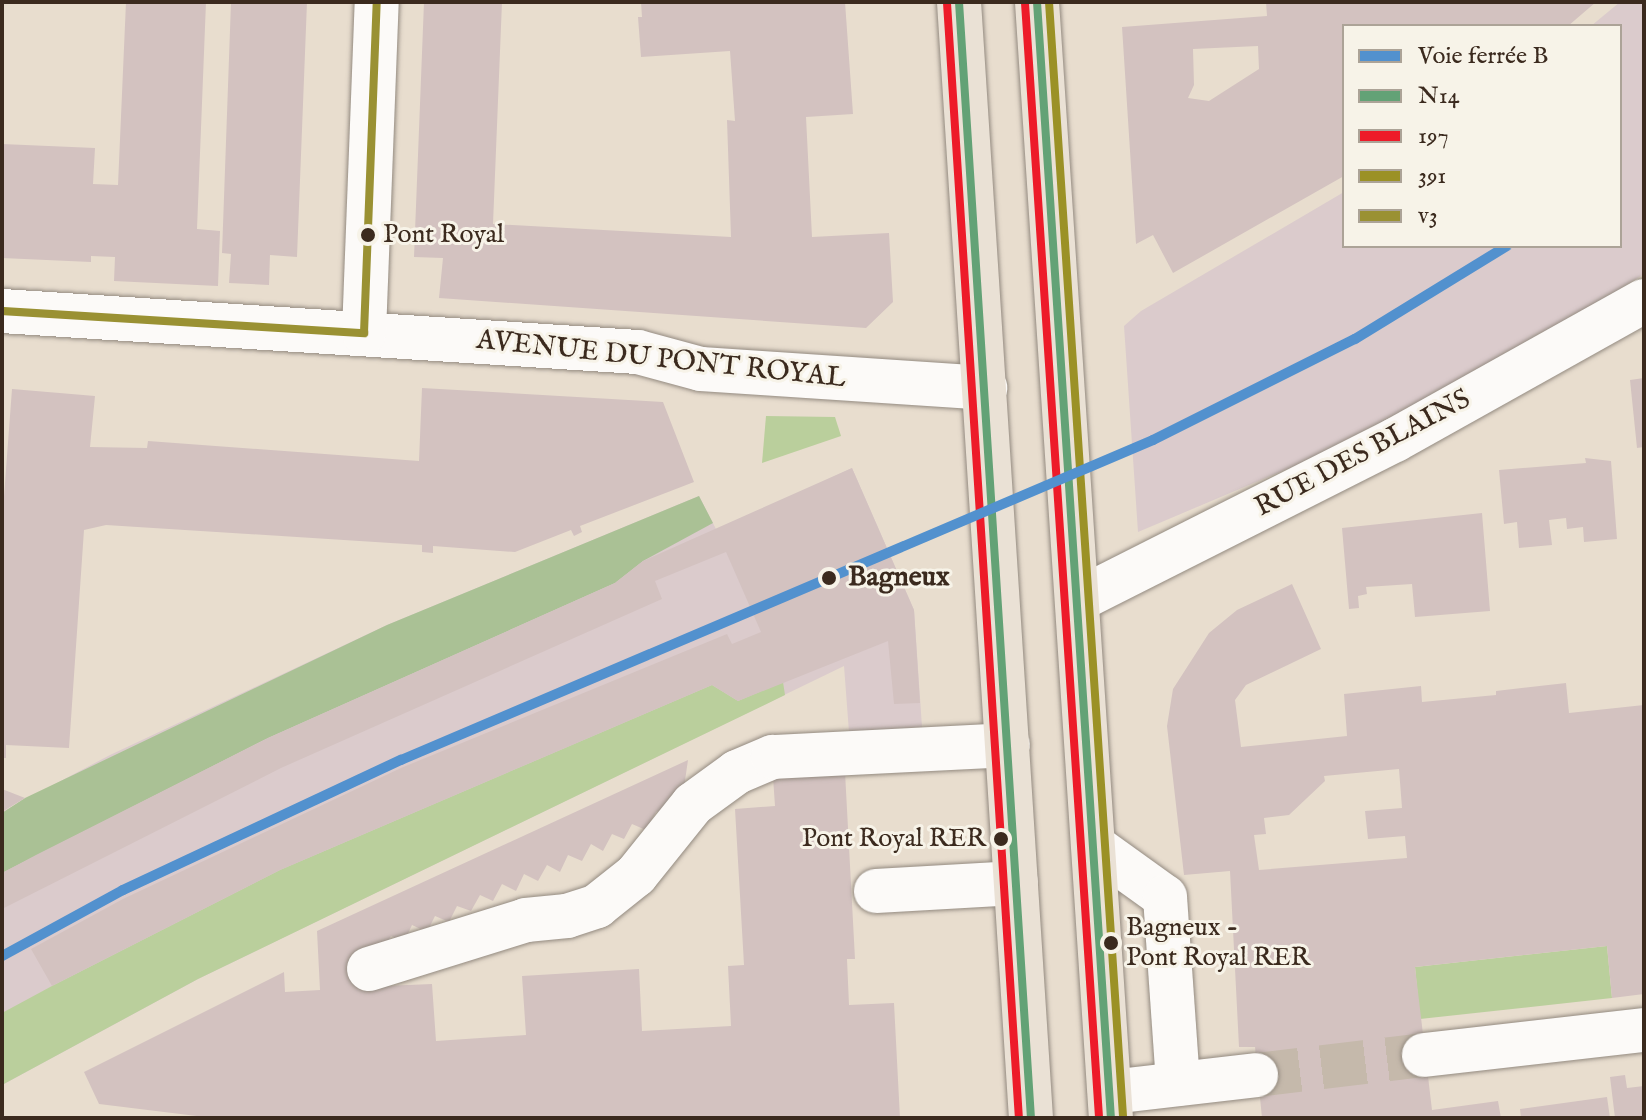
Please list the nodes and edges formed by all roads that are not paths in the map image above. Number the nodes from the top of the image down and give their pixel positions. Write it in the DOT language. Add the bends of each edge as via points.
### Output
graph roads {
  1 [pos="377,2"];
  2 [pos="959,2"];
  3 [pos="1037,2"];
  4 [pos="1644,301"];
  5 [pos="2,311"];
  6 [pos="364,333"];
  7 [pos="986,400"];
  8 [pos="1077,582"];
  9 [pos="1008,745"];
  10 [pos="1094,846"];
  11 [pos="1016,883"];
  12 [pos="876,891"];
  13 [pos="369,969"];
  14 [pos="1644,1030"];
  15 [pos="1424,1055"];
  16 [pos="1256,1075"];
  17 [pos="1178,1084"];
  18 [pos="1111,1105"];
  19 [pos="1031,1118"];
  1 -- 6 [label="street"];
  2 -- 7 [label="main road"];
  3 -- 8 [label="main road"];
  4 -- 8 [label="street, RUE DES BLAINS" via="1395,440"];
  5 -- 6 [label="street, AVENUE DU PONT ROYAL"];
  6 -- 7 [label="street, AVENUE DU PONT ROYAL" via="638,352 701,369"];
  7 -- 9 [label="main road"];
  8 -- 10 [label="main road"];
  9 -- 11 [label="main road"];
  9 -- 13 [label="street" via="773,757 737,772 693,804 636,875 597,906 567,916 526,920"];
  10 -- 17 [label="street" via="1165,897"];
  10 -- 18 [label="main road"];
  11 -- 12 [label="street"];
  11 -- 19 [label="main road"];
  14 -- 15 [label="street"];
  16 -- 17 [label="street"];
  17 -- 18 [label="street"];
}
